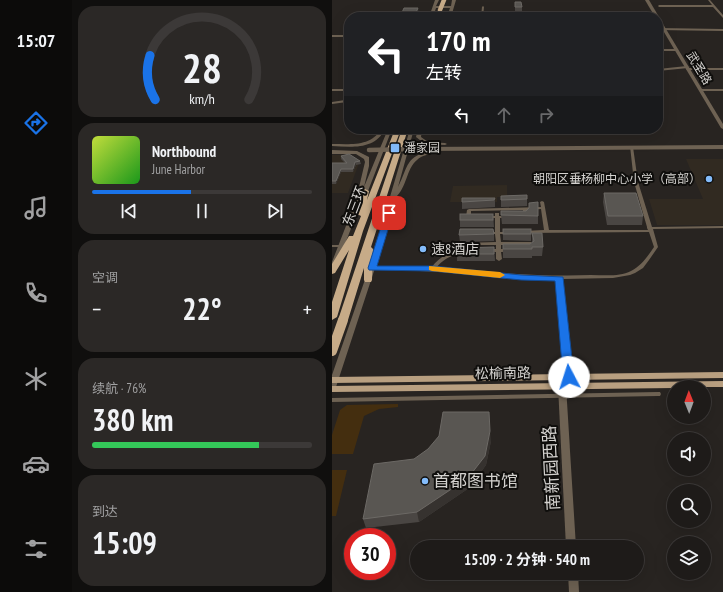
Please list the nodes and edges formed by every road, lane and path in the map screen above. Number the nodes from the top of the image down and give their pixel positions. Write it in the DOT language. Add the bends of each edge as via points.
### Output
graph roads {
  1 [pos="437,0"];
  2 [pos="444,0"];
  3 [pos="449,0"];
  4 [pos="454,0"];
  5 [pos="647,0"];
  6 [pos="709,0"];
  7 [pos="659,6"];
  8 [pos="714,6"];
  9 [pos="434,7"];
  10 [pos="452,7"];
  11 [pos="483,7"];
  12 [pos="443,10"];
  13 [pos="432,12"];
  14 [pos="450,12"];
  15 [pos="482,12"];
  16 [pos="654,12"];
  17 [pos="723,17"];
  18 [pos="664,29"];
  19 [pos="723,30"];
  20 [pos="332,36"];
  21 [pos="344,36"];
  22 [pos="663,50"];
  23 [pos="677,50"];
  24 [pos="687,68"];
  25 [pos="723,69"];
  26 [pos="663,70"];
  27 [pos="332,90"];
  28 [pos="344,90"];
  29 [pos="701,90"];
  30 [pos="723,90"];
  31 [pos="344,101"];
  32 [pos="332,103"];
  33 [pos="723,128"];
  34 [pos="381,134"];
  35 [pos="388,134"];
  36 [pos="396,134"];
  37 [pos="403,134"];
  38 [pos="411,134"];
  39 [pos="419,134"];
  40 [pos="723,146"];
  41 [pos="478,148"];
  42 [pos="631,148"];
  43 [pos="332,149"];
  44 [pos="394,153"];
  45 [pos="365,191"];
  46 [pos="393,199"];
  47 [pos="359,200"];
  48 [pos="542,202"];
  49 [pos="497,207"];
  50 [pos="525,208"];
  51 [pos="543,208"];
  52 [pos="518,216"];
  53 [pos="476,217"];
  54 [pos="483,217"];
  55 [pos="497,217"];
  56 [pos="511,217"];
  57 [pos="362,221"];
  58 [pos="374,221"];
  59 [pos="723,227"];
  60 [pos="649,229"];
  61 [pos="359,231"];
  62 [pos="512,232"];
  63 [pos="520,232"];
  64 [pos="547,232"];
  65 [pos="481,233"];
  66 [pos="497,233"];
  67 [pos="370,238"];
  68 [pos="498,244"];
  69 [pos="332,246"];
  70 [pos="340,246"];
  71 [pos="498,250"];
  72 [pos="466,251"];
  73 [pos="499,259"];
  74 [pos="372,268"];
  75 [pos="433,268"];
  76 [pos="332,271"];
  77 [pos="560,279"];
  78 [pos="368,280"];
  79 [pos="332,317"];
  80 [pos="332,348"];
  81 [pos="344,348"];
  82 [pos="332,351"];
  83 [pos="723,375"];
  84 [pos="569,377"];
  85 [pos="333,384"];
  86 [pos="723,384"];
  87 [pos="563,391"];
  88 [pos="658,394"];
  89 [pos="332,400"];
  90 [pos="571,540"];
  91 [pos="573,580"];
  92 [pos="574,592"];
  1 -- 9 [label="street"];
  2 -- 12 [label="highway, bridge"];
  3 -- 12 [label="highway"];
  4 -- 10 [label="street"];
  5 -- 16 [label="street, 武圣路"];
  6 -- 8 [label="street"];
  7 -- 8 [label="street"];
  8 -- 17 [label="street"];
  9 -- 10 [label="street"];
  9 -- 13 [label="street"];
  10 -- 14 [label="street"];
  11 -- 15 [label="street"];
  18 -- 19 [label="street"];
  18 -- 23 [label="street, 武圣路"];
  20 -- 21 [label="street"];
  22 -- 23 [label="street"];
  23 -- 24 [label="street, 武圣路"];
  24 -- 25 [label="street"];
  24 -- 26 [label="street"];
  24 -- 29 [label="street, 武圣路"];
  27 -- 28 [label="street"];
  29 -- 30 [label="street"];
  29 -- 33 [label="street, 武圣路"];
  31 -- 32 [label="street"];
  34 -- 43 [label="street" via="371,142"];
  35 -- 45 [label="street"];
  36 -- 44 [label="highway" via="393,144"];
  37 -- 44 [label="highway"];
  38 -- 46 [label="street"];
  39 -- 41 [label="street" via="418,137 427,143"];
  40 -- 41 [label="street"];
  40 -- 42 [label="street"];
  41 -- 42 [label="street"];
  41 -- 43 [label="street, bridge"];
  41 -- 46 [label="street" via="459,152 426,153 414,157 409,164 401,190"];
  42 -- 60 [label="street" via="636,182"];
  43 -- 47 [label="street" via="357,153 367,158"];
  44 -- 57 [label="highway, 东三环"];
  44 -- 58 [label="highway, 东三环"];
  45 -- 47 [label="street"];
  45 -- 57 [label="highway" via="360,217"];
  46 -- 58 [label="highway"];
  46 -- 74 [label="street"];
  47 -- 70 [label="street"];
  48 -- 51 [label="street"];
  49 -- 50 [label="street"];
  49 -- 53 [label="street" via="468,210 468,217"];
  49 -- 55 [label="street"];
  50 -- 51 [label="street"];
  50 -- 52 [label="street" via="524,216"];
  51 -- 64 [label="street"];
  54 -- 55 [label="street"];
  55 -- 56 [label="street"];
  55 -- 66 [label="street"];
  57 -- 61 [label="highway, 东三环"];
  58 -- 67 [label="highway, 东三环"];
  59 -- 60 [label="street"];
  60 -- 64 [label="street"];
  60 -- 77 [label="street" via="656,247 648,261 628,274"];
  61 -- 76 [label="highway" via="351,239"];
  61 -- 79 [label="highway, 东三环"];
  62 -- 66 [label="street"];
  63 -- 64 [label="street"];
  65 -- 66 [label="street"];
  66 -- 68 [label="street"];
  67 -- 78 [label="highway"];
  67 -- 82 [label="highway, 东三环, bridge"];
  68 -- 71 [label="street"];
  68 -- 71 [label="street" via="529,243 529,250"];
  68 -- 72 [label="street" via="466,244"];
  69 -- 70 [label="street"];
  70 -- 76 [label="street"];
  71 -- 72 [label="street"];
  71 -- 73 [label="street"];
  72 -- 75 [label="street" via="454,252 436,263"];
  74 -- 75 [label="street"];
  74 -- 78 [label="street"];
  75 -- 77 [label="street" via="521,278"];
  77 -- 84 [label="street"];
  78 -- 81 [label="street"];
  80 -- 81 [label="street"];
  81 -- 85 [label="street"];
  83 -- 84 [label="main road, 松榆南路"];
  84 -- 85 [label="main road, 松榆南路"];
  85 -- 87 [label="main road, 松榆南路"];
  86 -- 87 [label="main road, 松榆南路"];
  87 -- 88 [label="street"];
  87 -- 89 [label="street"];
  87 -- 90 [label="street, 南新园西路"];
  91 -- 92 [label="street"];
}
